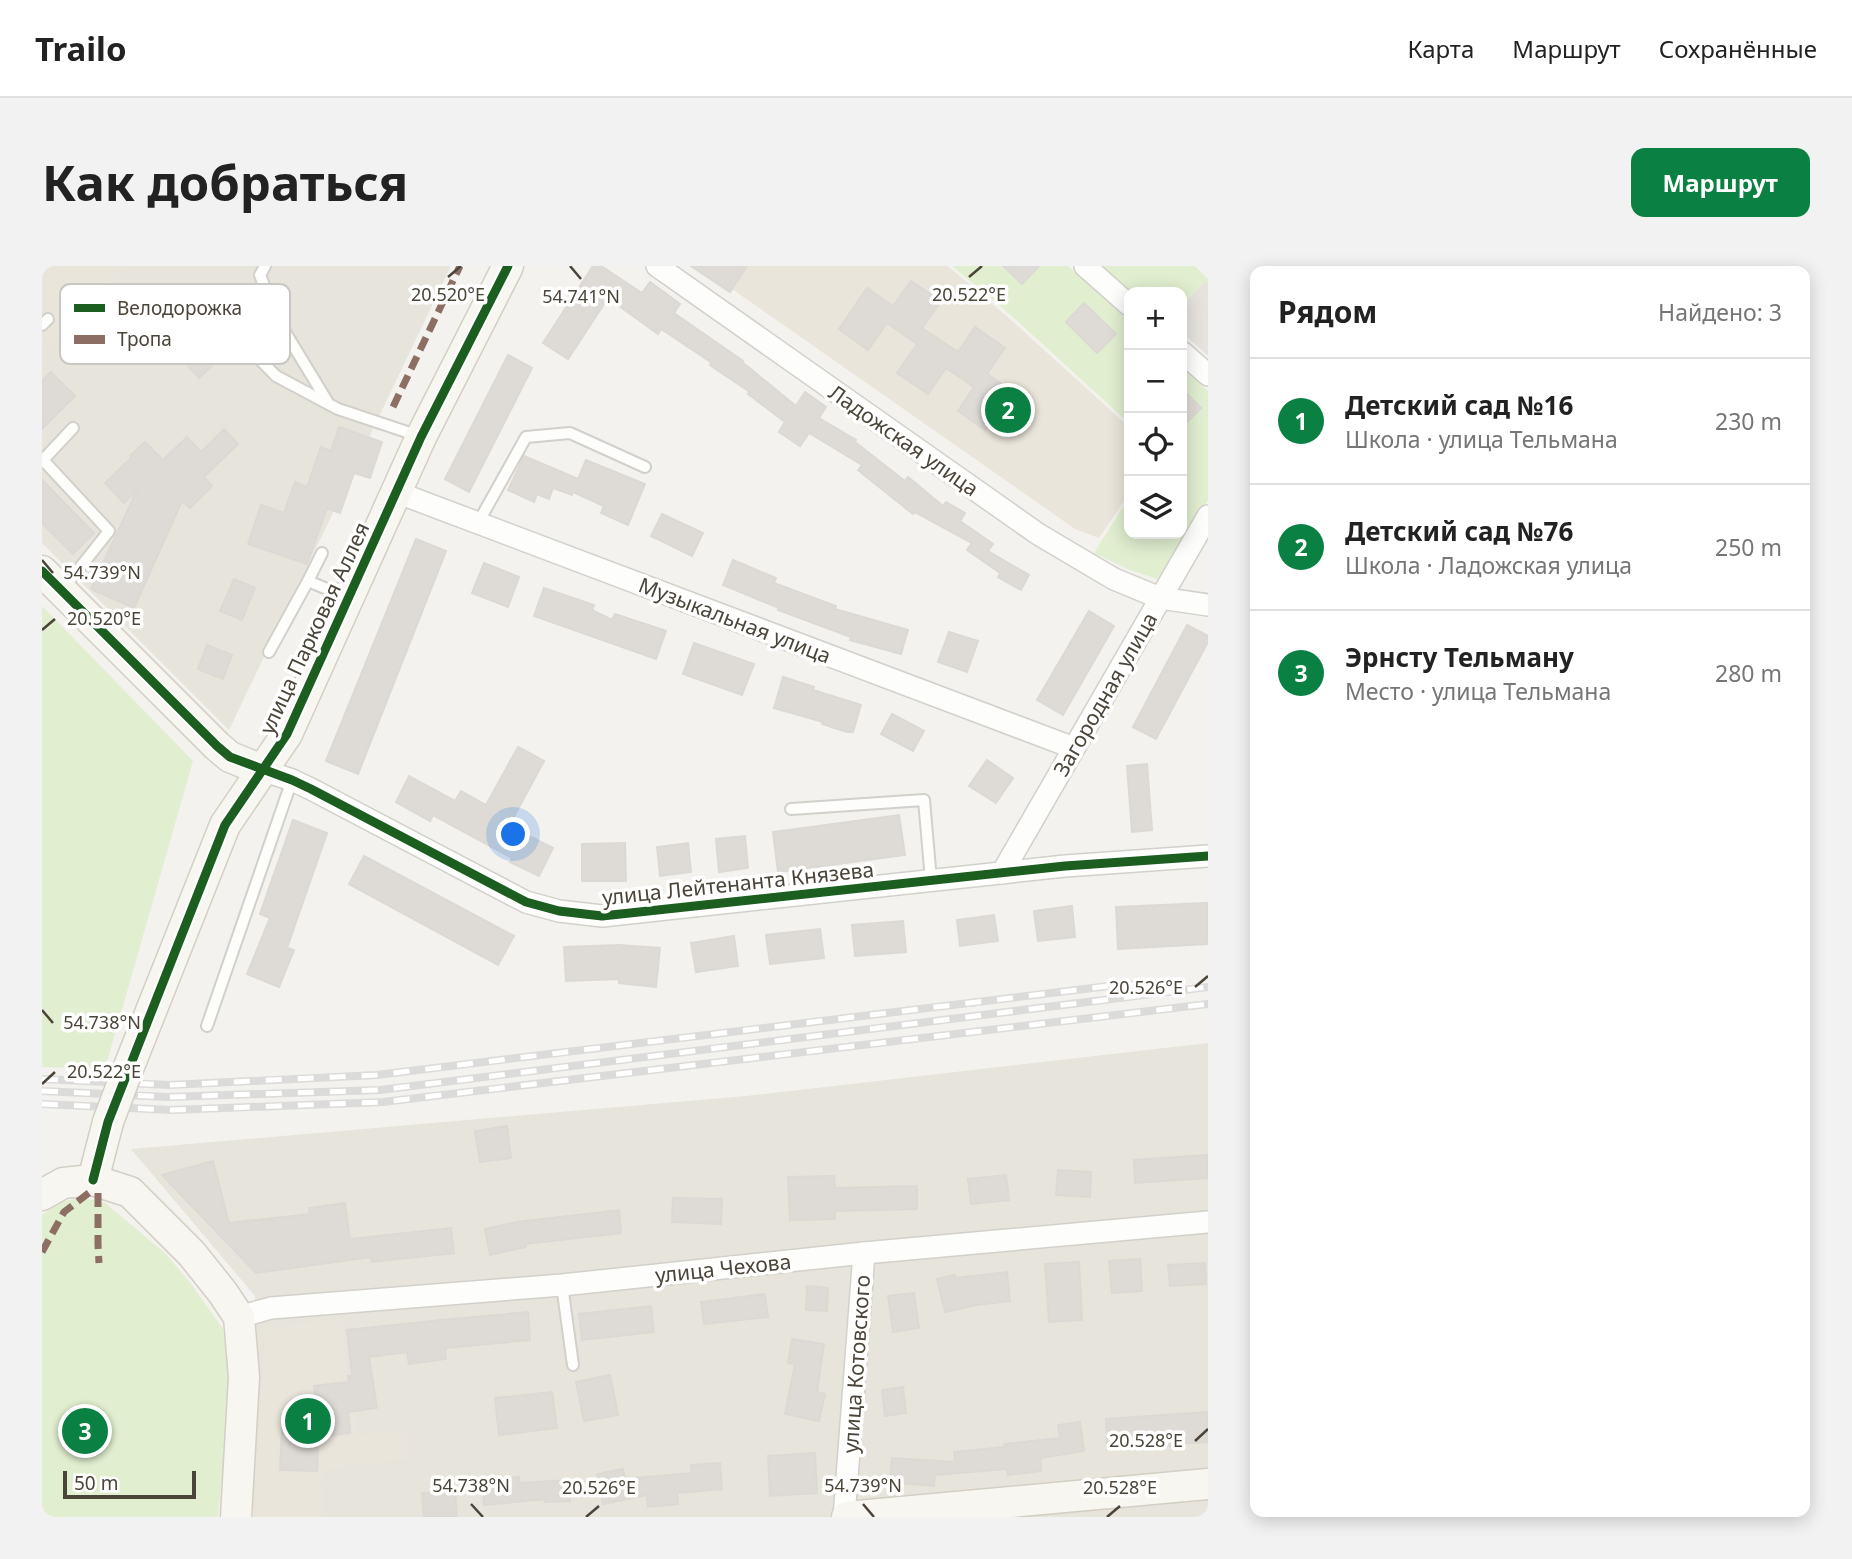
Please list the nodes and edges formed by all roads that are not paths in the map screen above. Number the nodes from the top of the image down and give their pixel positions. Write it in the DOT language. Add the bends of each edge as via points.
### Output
graph roads {
  1 [pos="265,266"];
  2 [pos="508,266"];
  3 [pos="657,266"];
  4 [pos="1085,266"];
  5 [pos="263,284"];
  6 [pos="1124,301"];
  7 [pos="290,340"];
  8 [pos="1187,356"];
  9 [pos="264,364"];
  10 [pos="1208,375"];
  11 [pos="328,404"];
  12 [pos="73,428"];
  13 [pos="421,437"];
  14 [pos="645,467"];
  15 [pos="396,492"];
  16 [pos="1208,516"];
  17 [pos="478,523"];
  18 [pos="322,553"];
  19 [pos="52,581"];
  20 [pos="308,581"];
  21 [pos="348,598"];
  22 [pos="1160,598"];
  23 [pos="1208,605"];
  24 [pos="269,652"];
  25 [pos="1074,748"];
  26 [pos="262,769"];
  27 [pos="292,780"];
  28 [pos="791,809"];
  29 [pos="1208,856"];
  30 [pos="1002,873"];
  31 [pos="931,880"];
  32 [pos="207,1026"];
  33 [pos="93,1180"];
  34 [pos="42,1195"];
  35 [pos="1208,1222"];
  36 [pos="864,1253"];
  37 [pos="562,1285"];
  38 [pos="240,1317"];
  39 [pos="573,1365"];
  40 [pos="1208,1484"];
  41 [pos="236,1517"];
  42 [pos="846,1517"];
  1 -- 5 [label="lane" via="260,275"];
  2 -- 13 [label="street, улица Парковая Аллея"];
  3 -- 22 [label="street, Ладожская улица" via="1038,534 1114,579"];
  4 -- 6 [label="street"];
  7 -- 11 [label="lane"];
  8 -- 10 [label="street"];
  9 -- 11 [label="lane" via="276,376"];
  11 -- 13 [label="lane"];
  12 -- 19 [label="lane" via="43,460 109,531"];
  13 -- 15 [label="street, улица Парковая Аллея"];
  14 -- 17 [label="lane" via="570,433 526,437"];
  15 -- 17 [label="street, Музыкальная улица"];
  15 -- 21 [label="street, улица Парковая Аллея"];
  16 -- 22 [label="street, Загородная улица"];
  17 -- 25 [label="street, Музыкальная улица"];
  18 -- 20 [label="lane"];
  19 -- 26 [label="street" via="217,746 230,757"];
  20 -- 21 [label="lane"];
  20 -- 24 [label="lane"];
  21 -- 26 [label="street, улица Парковая Аллея" via="287,734"];
  22 -- 23 [label="street, Ладожская улица"];
  22 -- 25 [label="street, Загородная улица"];
  25 -- 30 [label="street, Загородная улица"];
  26 -- 27 [label="street, улица Лейтенанта Князева"];
  26 -- 33 [label="street, улица Парковая Аллея, bridge" via="225,825 108,1122"];
  27 -- 31 [label="street, улица Лейтенанта Князева" via="526,902 559,911 602,916"];
  27 -- 32 [label="lane"];
  28 -- 31 [label="lane" via="924,800"];
  29 -- 30 [label="street, улица Лейтенанта Князева"];
  30 -- 31 [label="street, улица Лейтенанта Князева"];
  33 -- 34 [label="street" via="63,1183"];
  33 -- 38 [label="street" via="130,1192 192,1254"];
  35 -- 36 [label="street, улица Чехова"];
  36 -- 37 [label="street, улица Чехова"];
  36 -- 42 [label="street, улица Котовского"];
  37 -- 38 [label="street, улица Чехова" via="271,1308"];
  37 -- 39 [label="lane"];
  38 -- 41 [label="street" via="244,1377"];
  40 -- 42 [label="street"];
}
